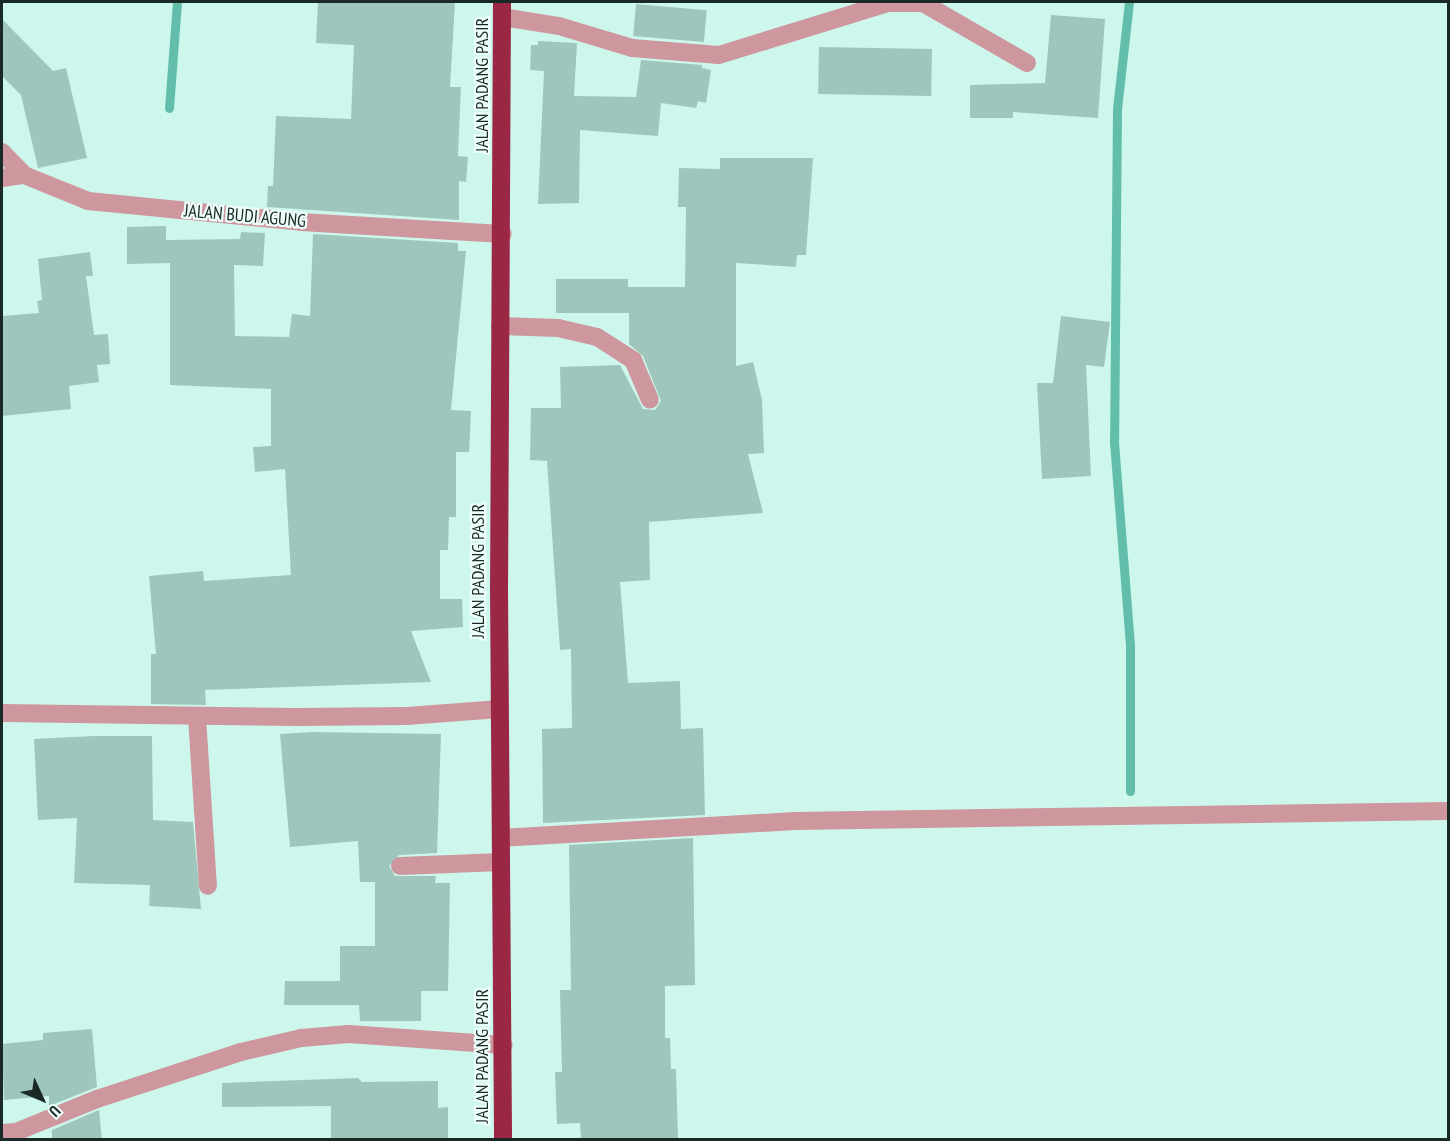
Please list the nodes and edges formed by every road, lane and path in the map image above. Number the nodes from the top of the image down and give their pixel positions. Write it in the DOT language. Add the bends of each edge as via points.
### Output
graph roads {
  1 [pos="502,9"];
  2 [pos="1027,63"];
  3 [pos="2,152"];
  4 [pos="24,175"];
  5 [pos="2,178"];
  6 [pos="503,234"];
  7 [pos="500,326"];
  8 [pos="650,400"];
  9 [pos="500,709"];
  10 [pos="2,713"];
  11 [pos="197,717"];
  12 [pos="1449,811"];
  13 [pos="501,838"];
  14 [pos="501,862"];
  15 [pos="400,866"];
  16 [pos="207,886"];
  17 [pos="504,1045"];
  18 [pos="11,1135"];
  19 [pos="502,1140"];
  1 -- 2 [label="street" via="632,48 719,55 888,3 922,3"];
  1 -- 6 [label="highway, JALAN PADANG PASIR"];
  3 -- 4 [label="street, JALAN BUDI AGUNG"];
  4 -- 5 [label="street"];
  4 -- 6 [label="street, JALAN BUDI AGUNG" via="88,201 301,222"];
  6 -- 7 [label="highway, JALAN PADANG PASIR"];
  7 -- 8 [label="street" via="558,328 597,337 633,360"];
  7 -- 9 [label="highway, JALAN PADANG PASIR"];
  9 -- 11 [label="street" via="407,716"];
  9 -- 13 [label="highway, JALAN PADANG PASIR"];
  10 -- 11 [label="street"];
  11 -- 16 [label="street"];
  12 -- 13 [label="street" via="795,821"];
  13 -- 14 [label="highway, JALAN PADANG PASIR"];
  14 -- 15 [label="street"];
  14 -- 17 [label="highway, JALAN PADANG PASIR"];
  17 -- 18 [label="street" via="349,1034 301,1038 241,1052 131,1087"];
  17 -- 19 [label="highway, JALAN PADANG PASIR"];
}
